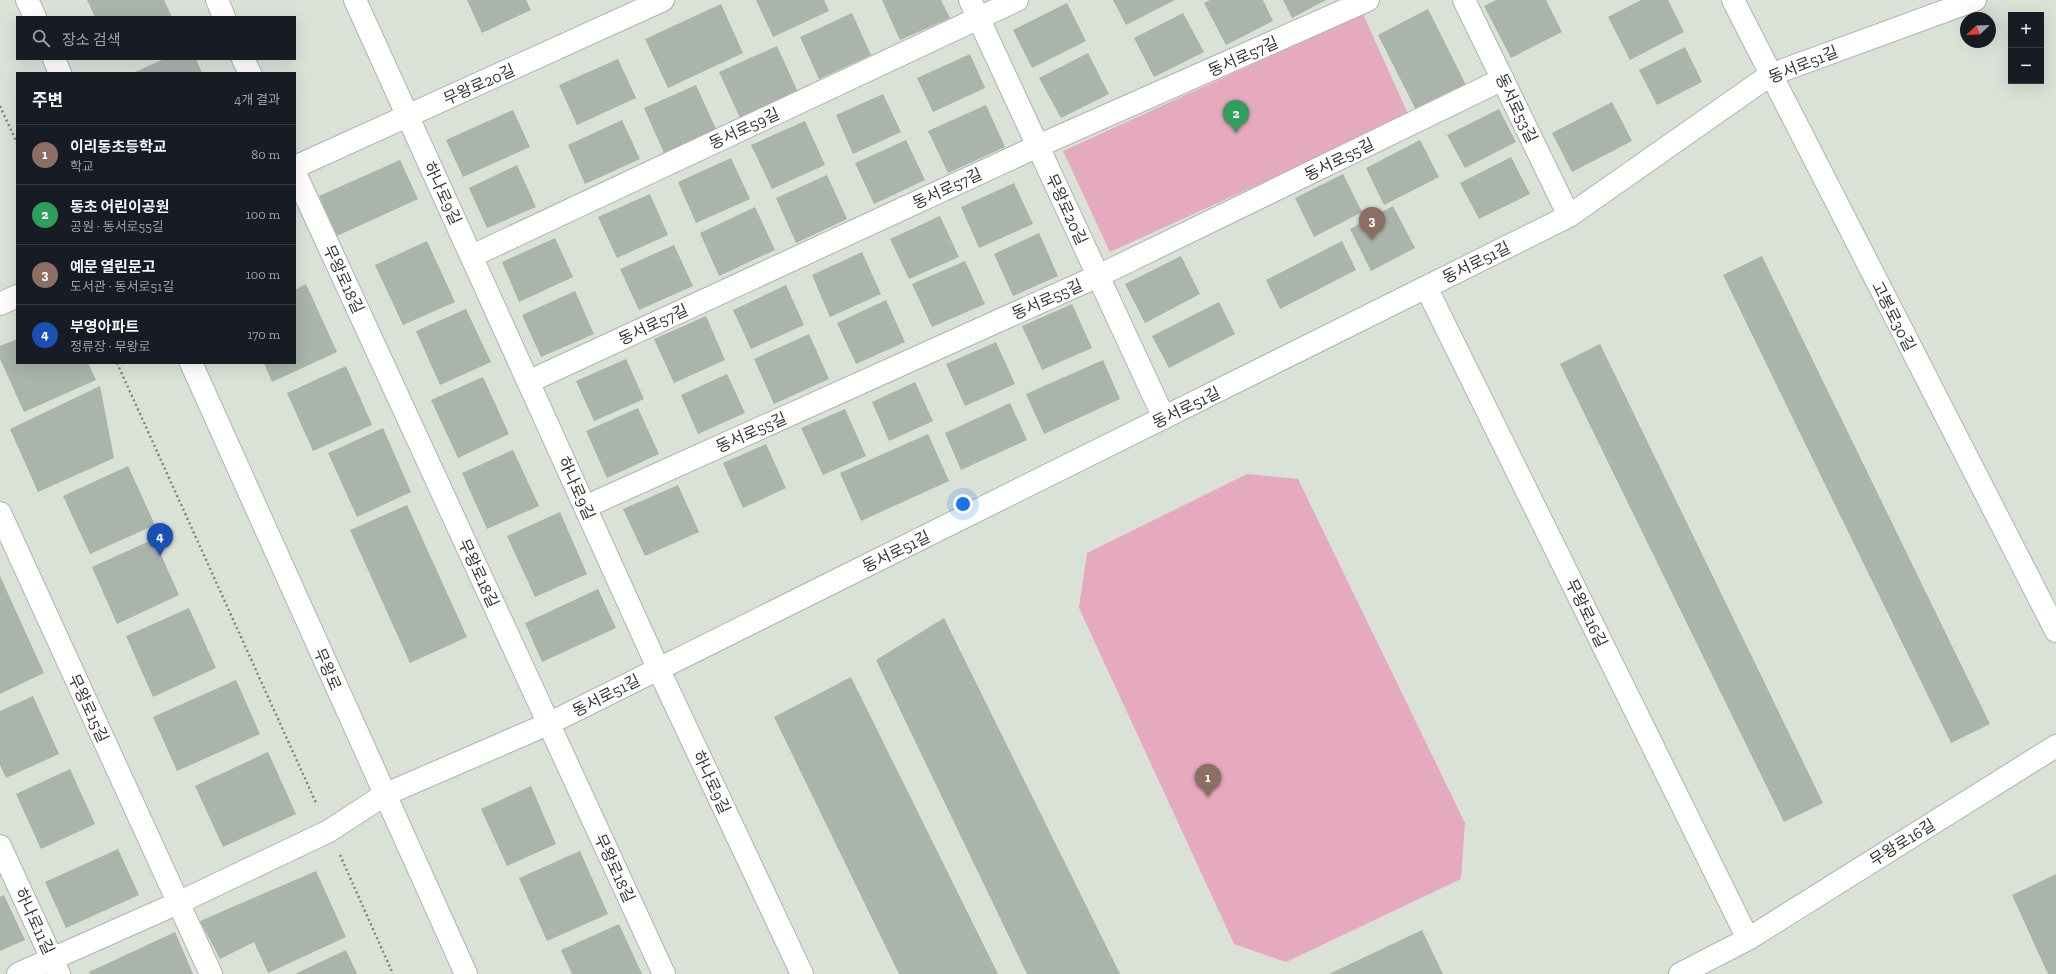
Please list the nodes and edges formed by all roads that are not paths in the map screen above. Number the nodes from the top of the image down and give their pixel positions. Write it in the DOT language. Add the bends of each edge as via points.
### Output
graph roads {
  1 [pos="27,0"];
  2 [pos="217,0"];
  3 [pos="355,0"];
  4 [pos="663,0"];
  5 [pos="1017,0"];
  6 [pos="1368,0"];
  7 [pos="1464,0"];
  8 [pos="1733,0"];
  9 [pos="1974,0"];
  10 [pos="974,9"];
  11 [pos="35,16"];
  12 [pos="224,16"];
  13 [pos="54,60"];
  14 [pos="244,60"];
  15 [pos="60,72"];
  16 [pos="250,72"];
  17 [pos="1770,75"];
  18 [pos="1503,79"];
  19 [pos="408,116"];
  20 [pos="1038,146"];
  21 [pos="296,167"];
  22 [pos="296,175"];
  23 [pos="1569,216"];
  24 [pos="472,256"];
  25 [pos="1098,276"];
  26 [pos="1426,287"];
  27 [pos="16,296"];
  28 [pos="0,304"];
  29 [pos="191,364"];
  30 [pos="528,382"];
  31 [pos="1164,418"];
  32 [pos="585,506"];
  33 [pos="0,513"];
  34 [pos="2056,631"];
  35 [pos="658,668"];
  36 [pos="548,724"];
  37 [pos="2056,746"];
  38 [pos="384,795"];
  39 [pos="0,846"];
  40 [pos="178,903"];
  41 [pos="1748,940"];
  42 [pos="56,966"];
  43 [pos="18,974"];
  44 [pos="211,974"];
  45 [pos="466,974"];
  46 [pos="664,974"];
  47 [pos="802,974"];
  48 [pos="1680,974"];
  1 -- 11 [label="street"];
  2 -- 12 [label="street"];
  3 -- 19 [label="street, 하나로9길"];
  4 -- 19 [label="street, 무왕로20길"];
  5 -- 10 [label="street, 동서로59길"];
  6 -- 20 [label="street, 동서로57길"];
  7 -- 18 [label="street, 동서로53길"];
  8 -- 17 [label="street, 고봉로30길"];
  9 -- 17 [label="street, 동서로51길"];
  10 -- 20 [label="street, 무왕로20길"];
  10 -- 24 [label="street, 동서로59길"];
  13 -- 15 [label="street"];
  14 -- 16 [label="street"];
  17 -- 23 [label="street, 동서로51길"];
  17 -- 34 [label="street, 고봉로30길"];
  18 -- 23 [label="street, 동서로53길"];
  18 -- 25 [label="street, 동서로55길"];
  19 -- 21 [label="street, 무왕로20길"];
  19 -- 24 [label="street, 하나로9길"];
  20 -- 25 [label="street, 무왕로20길"];
  20 -- 30 [label="street, 동서로57길"];
  22 -- 36 [label="street, 무왕로18길"];
  23 -- 26 [label="street, 동서로51길"];
  24 -- 30 [label="street, 하나로9길"];
  25 -- 31 [label="street, 무왕로20길"];
  25 -- 32 [label="street, 동서로55길"];
  26 -- 31 [label="street, 동서로51길"];
  26 -- 41 [label="street, 무왕로16길"];
  27 -- 28 [label="street"];
  29 -- 38 [label="street, 무왕로"];
  30 -- 32 [label="street, 하나로9길"];
  31 -- 35 [label="street, 동서로51길"];
  32 -- 35 [label="street, 하나로9길"];
  33 -- 40 [label="street, 무왕로15길"];
  35 -- 36 [label="street, 동서로51길"];
  35 -- 47 [label="street, 하나로9길"];
  36 -- 38 [label="street, 동서로51길"];
  36 -- 46 [label="street, 무왕로18길"];
  37 -- 41 [label="street, 무왕로16길"];
  38 -- 40 [label="street" via="329,831"];
  38 -- 45 [label="street, 무왕로"];
  39 -- 42 [label="street, 하나로11길"];
  40 -- 42 [label="street"];
  40 -- 44 [label="street, 무왕로15길"];
  41 -- 48 [label="street, 무왕로16길"];
  42 -- 43 [label="street"];
}
